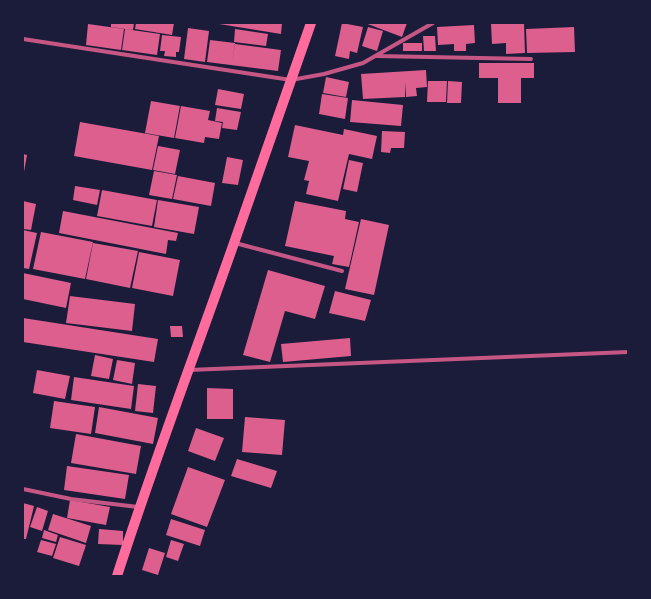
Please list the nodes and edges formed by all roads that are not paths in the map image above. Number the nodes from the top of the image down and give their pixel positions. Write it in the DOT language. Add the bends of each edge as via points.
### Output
graph roads {
  1 [pos="311,23"];
  2 [pos="433,23"];
  3 [pos="23,39"];
  4 [pos="376,56"];
  5 [pos="531,59"];
  6 [pos="291,80"];
  7 [pos="234,242"];
  8 [pos="342,271"];
  9 [pos="628,352"];
  10 [pos="187,371"];
  11 [pos="23,489"];
  12 [pos="139,507"];
  13 [pos="117,576"];
  1 -- 6 [label="main road"];
  2 -- 4 [label="street"];
  3 -- 6 [label="street"];
  4 -- 5 [label="street"];
  4 -- 6 [label="street" via="347,68"];
  6 -- 7 [label="main road"];
  7 -- 8 [label="street"];
  7 -- 10 [label="main road"];
  9 -- 10 [label="street"];
  10 -- 12 [label="main road"];
  11 -- 12 [label="street" via="71,499"];
  12 -- 13 [label="main road"];
}
